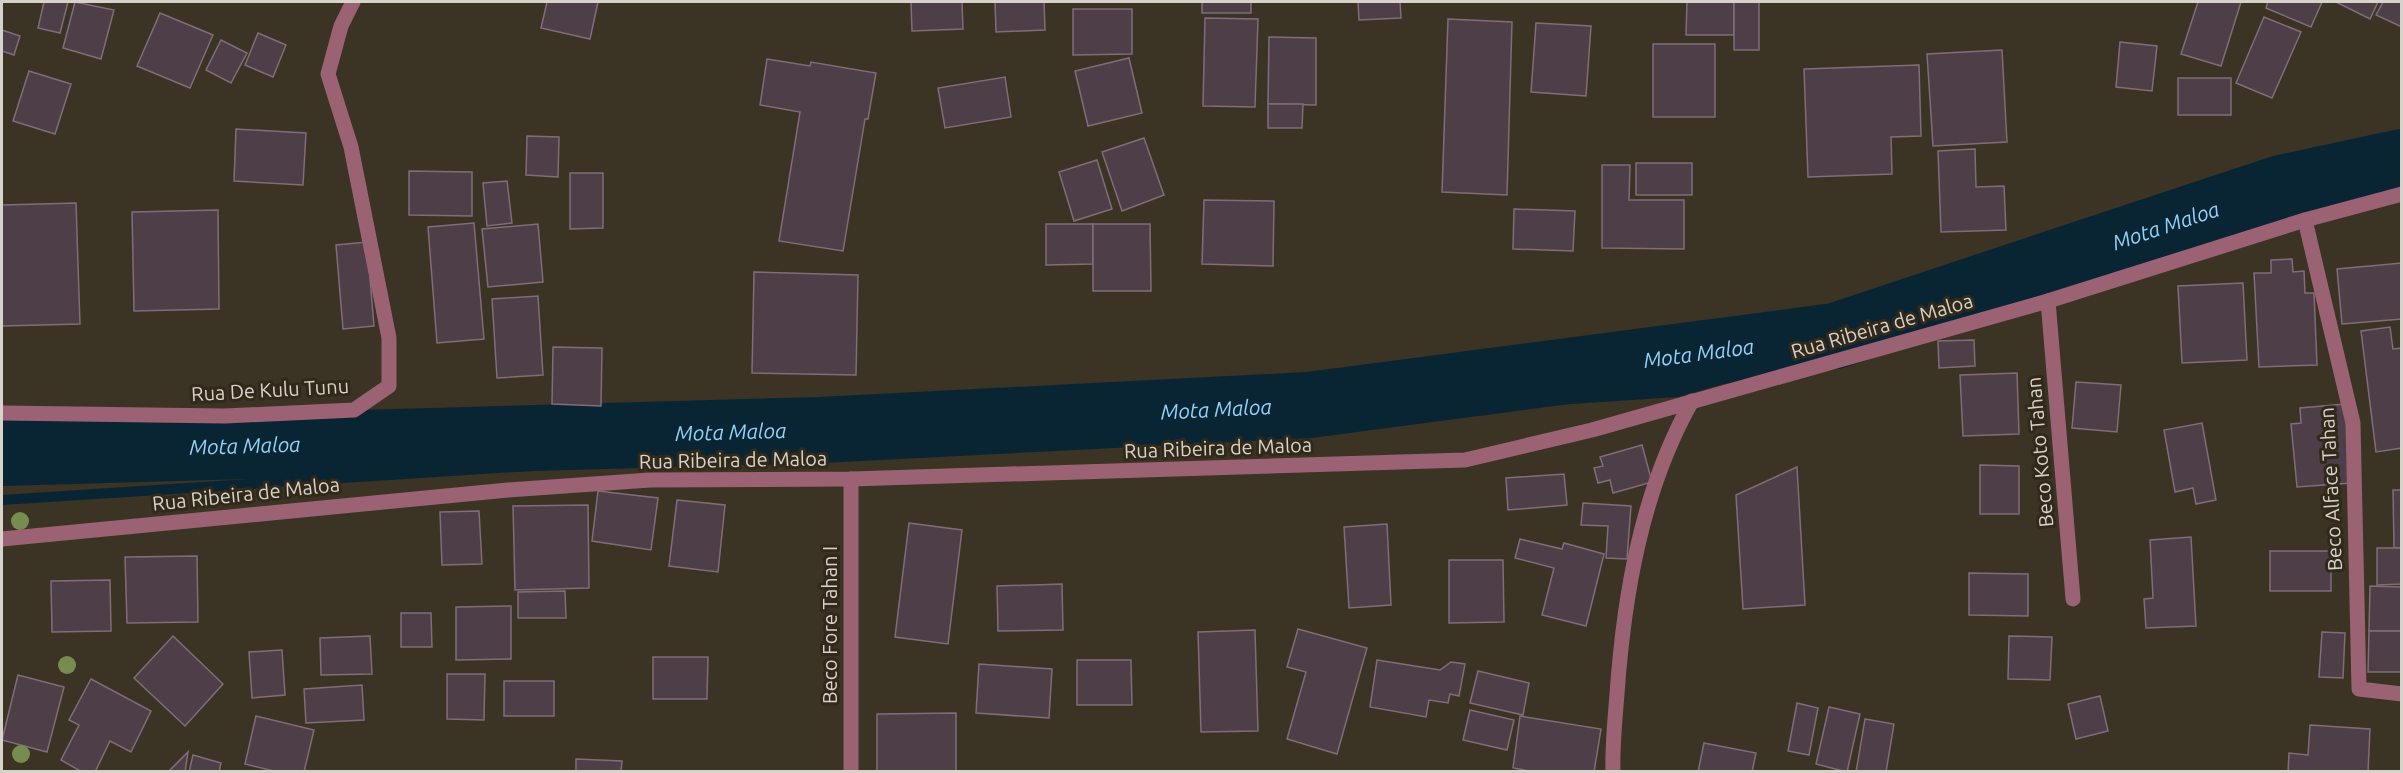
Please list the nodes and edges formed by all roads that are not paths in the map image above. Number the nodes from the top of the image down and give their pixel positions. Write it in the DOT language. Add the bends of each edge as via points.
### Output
graph roads {
  1 [pos="353,2"];
  2 [pos="2402,194"];
  3 [pos="2304,220"];
  4 [pos="2048,301"];
  5 [pos="1692,401"];
  6 [pos="2,412"];
  7 [pos="851,479"];
  8 [pos="2,538"];
  9 [pos="2073,599"];
  10 [pos="2402,694"];
  11 [pos="851,771"];
  12 [pos="1613,771"];
  1 -- 6 [label="street, Rua De Kulu Tunu" via="341,27 328,74 351,147 389,338 389,386 354,410 225,416"];
  2 -- 3 [label="street, Rua Ribeira de Maloa"];
  3 -- 4 [label="street, Rua Ribeira de Maloa"];
  3 -- 10 [label="street, Beco Alface Tahan" via="2353,423 2359,689"];
  4 -- 5 [label="street, Rua Ribeira de Maloa"];
  4 -- 9 [label="street, Beco Koto Tahan"];
  5 -- 7 [label="street, Rua Ribeira de Maloa" via="1465,460"];
  5 -- 12 [label="street" via="1667,449 1648,506 1631,583 1621,639"];
  7 -- 8 [label="street, Rua Ribeira de Maloa" via="650,480 532,488"];
  7 -- 11 [label="street, Beco Fore Tahan I"];
}
